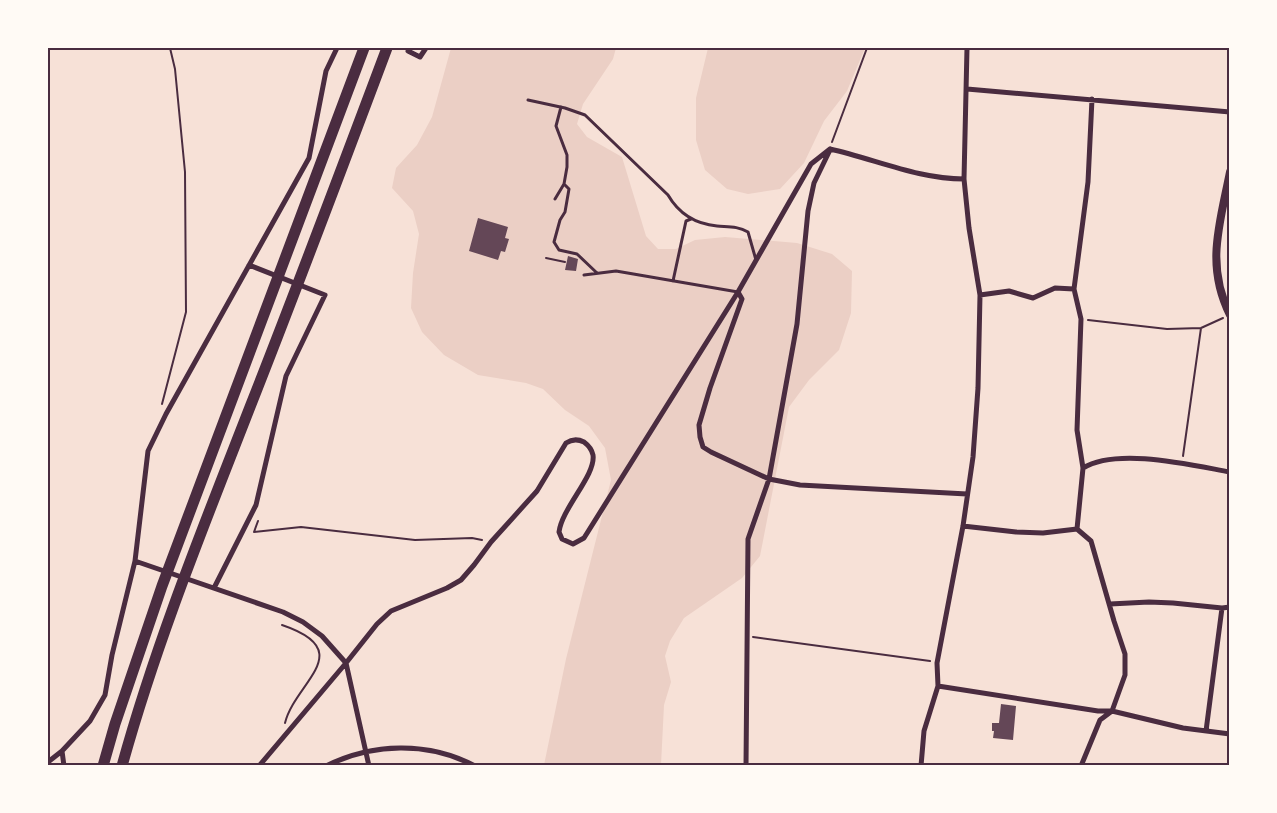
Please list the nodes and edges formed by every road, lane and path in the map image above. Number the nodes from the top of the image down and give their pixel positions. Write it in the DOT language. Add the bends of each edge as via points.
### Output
graph roads {
  1 [pos="170,48"];
  2 [pos="337,48"];
  3 [pos="364,48"];
  4 [pos="387,48"];
  5 [pos="426,48"];
  6 [pos="867,48"];
  7 [pos="967,48"];
  8 [pos="408,51"];
  9 [pos="967,89"];
  10 [pos="1092,99"];
  11 [pos="528,100"];
  12 [pos="561,107"];
  13 [pos="1230,112"];
  14 [pos="830,150"];
  15 [pos="1230,172"];
  16 [pos="964,179"];
  17 [pos="564,184"];
  18 [pos="555,199"];
  19 [pos="691,219"];
  20 [pos="546,258"];
  21 [pos="756,261"];
  22 [pos="565,262"];
  23 [pos="252,266"];
  24 [pos="597,273"];
  25 [pos="584,275"];
  26 [pos="672,281"];
  27 [pos="1074,289"];
  28 [pos="738,292"];
  29 [pos="980,295"];
  30 [pos="1227,316"];
  31 [pos="1081,319"];
  32 [pos="1201,328"];
  33 [pos="166,414"];
  34 [pos="1182,464"];
  35 [pos="1083,468"];
  36 [pos="1230,472"];
  37 [pos="769,479"];
  38 [pos="967,494"];
  39 [pos="256,505"];
  40 [pos="963,526"];
  41 [pos="1077,529"];
  42 [pos="491,542"];
  43 [pos="134,561"];
  44 [pos="212,587"];
  45 [pos="1110,604"];
  46 [pos="1230,607"];
  47 [pos="1222,608"];
  48 [pos="282,625"];
  49 [pos="746,636"];
  50 [pos="937,662"];
  51 [pos="346,663"];
  52 [pos="938,686"];
  53 [pos="1112,711"];
  54 [pos="288,730"];
  55 [pos="1206,731"];
  56 [pos="1230,734"];
  57 [pos="62,751"];
  58 [pos="366,754"];
  59 [pos="48,762"];
  60 [pos="64,766"];
  61 [pos="102,766"];
  62 [pos="122,766"];
  63 [pos="259,766"];
  64 [pos="326,766"];
  65 [pos="369,766"];
  66 [pos="475,766"];
  67 [pos="746,766"];
  68 [pos="921,766"];
  69 [pos="1081,766"];
  1 -- 33 [label="path" via="185,172 186,312 160,412"];
  2 -- 23 [label="street" via="326,71 309,158"];
  3 -- 61 [label="highway" via="188,515"];
  4 -- 62 [label="highway" via="182,584 149,676"];
  5 -- 8 [label="street" via="420,58"];
  6 -- 14 [label="path"];
  7 -- 9 [label="street"];
  9 -- 10 [label="street"];
  9 -- 16 [label="street"];
  10 -- 13 [label="street"];
  10 -- 27 [label="street" via="1088,182"];
  11 -- 12 [label="lane"];
  12 -- 17 [label="lane" via="556,126 567,155"];
  12 -- 19 [label="lane" via="585,115 668,195 674,206"];
  14 -- 16 [label="street" via="942,179"];
  14 -- 21 [label="street" via="811,164"];
  14 -- 37 [label="street" via="814,183 808,211 798,324"];
  15 -- 30 [label="street" via="1215,256 1217,284"];
  16 -- 29 [label="street"];
  17 -- 18 [label="lane"];
  17 -- 24 [label="lane" via="569,189 554,242 560,250 578,254"];
  19 -- 21 [label="lane" via="748,232"];
  19 -- 26 [label="lane" via="686,221"];
  20 -- 22 [label="path"];
  21 -- 28 [label="street"];
  23 -- 33 [label="street"];
  23 -- 39 [label="street" via="325,295 286,376"];
  24 -- 25 [label="lane"];
  24 -- 26 [label="lane" via="616,271"];
  26 -- 28 [label="lane"];
  27 -- 29 [label="street" via="1055,288 1033,298 1009,292"];
  27 -- 31 [label="street"];
  28 -- 37 [label="street" via="742,299 710,388 699,425 700,437 703,447 711,452"];
  28 -- 42 [label="street" via="584,538 573,544 562,539 559,532 564,514 588,472 593,456 586,444 573,440 566,443 537,491"];
  29 -- 38 [label="street" via="978,388"];
  30 -- 32 [label="path"];
  31 -- 32 [label="path" via="1167,329"];
  31 -- 35 [label="street" via="1077,430"];
  32 -- 34 [label="path"];
  33 -- 43 [label="street" via="148,451"];
  34 -- 35 [label="street" via="1135,458 1108,459 1092,462"];
  34 -- 36 [label="street"];
  35 -- 41 [label="street"];
  37 -- 38 [label="street" via="800,485"];
  37 -- 49 [label="street" via="748,539"];
  38 -- 40 [label="street"];
  39 -- 42 [label="path" via="262,505 254,532 301,527 415,540 472,538"];
  39 -- 44 [label="street"];
  40 -- 41 [label="street" via="1043,533"];
  40 -- 50 [label="street"];
  41 -- 45 [label="street" via="1091,541"];
  42 -- 51 [label="street" via="461,580 391,611"];
  43 -- 44 [label="street"];
  43 -- 57 [label="street" via="104,696 90,721"];
  44 -- 51 [label="street" via="304,622 322,636"];
  45 -- 47 [label="street" via="1148,602"];
  45 -- 53 [label="street" via="1126,654 1125,675"];
  46 -- 47 [label="street"];
  47 -- 55 [label="street"];
  48 -- 54 [label="path" via="307,638 320,653 318,666 284,722"];
  49 -- 50 [label="path"];
  49 -- 67 [label="street"];
  50 -- 52 [label="street"];
  51 -- 54 [label="street"];
  51 -- 58 [label="street"];
  52 -- 53 [label="street" via="1098,712"];
  52 -- 68 [label="street" via="924,731"];
  53 -- 55 [label="street"];
  53 -- 69 [label="street" via="1100,720"];
  54 -- 63 [label="street"];
  55 -- 56 [label="street"];
  57 -- 59 [label="street"];
  57 -- 60 [label="street"];
  58 -- 64 [label="street" via="344,757"];
  58 -- 65 [label="street"];
  58 -- 66 [label="street" via="392,748 414,748 454,756"];
}
